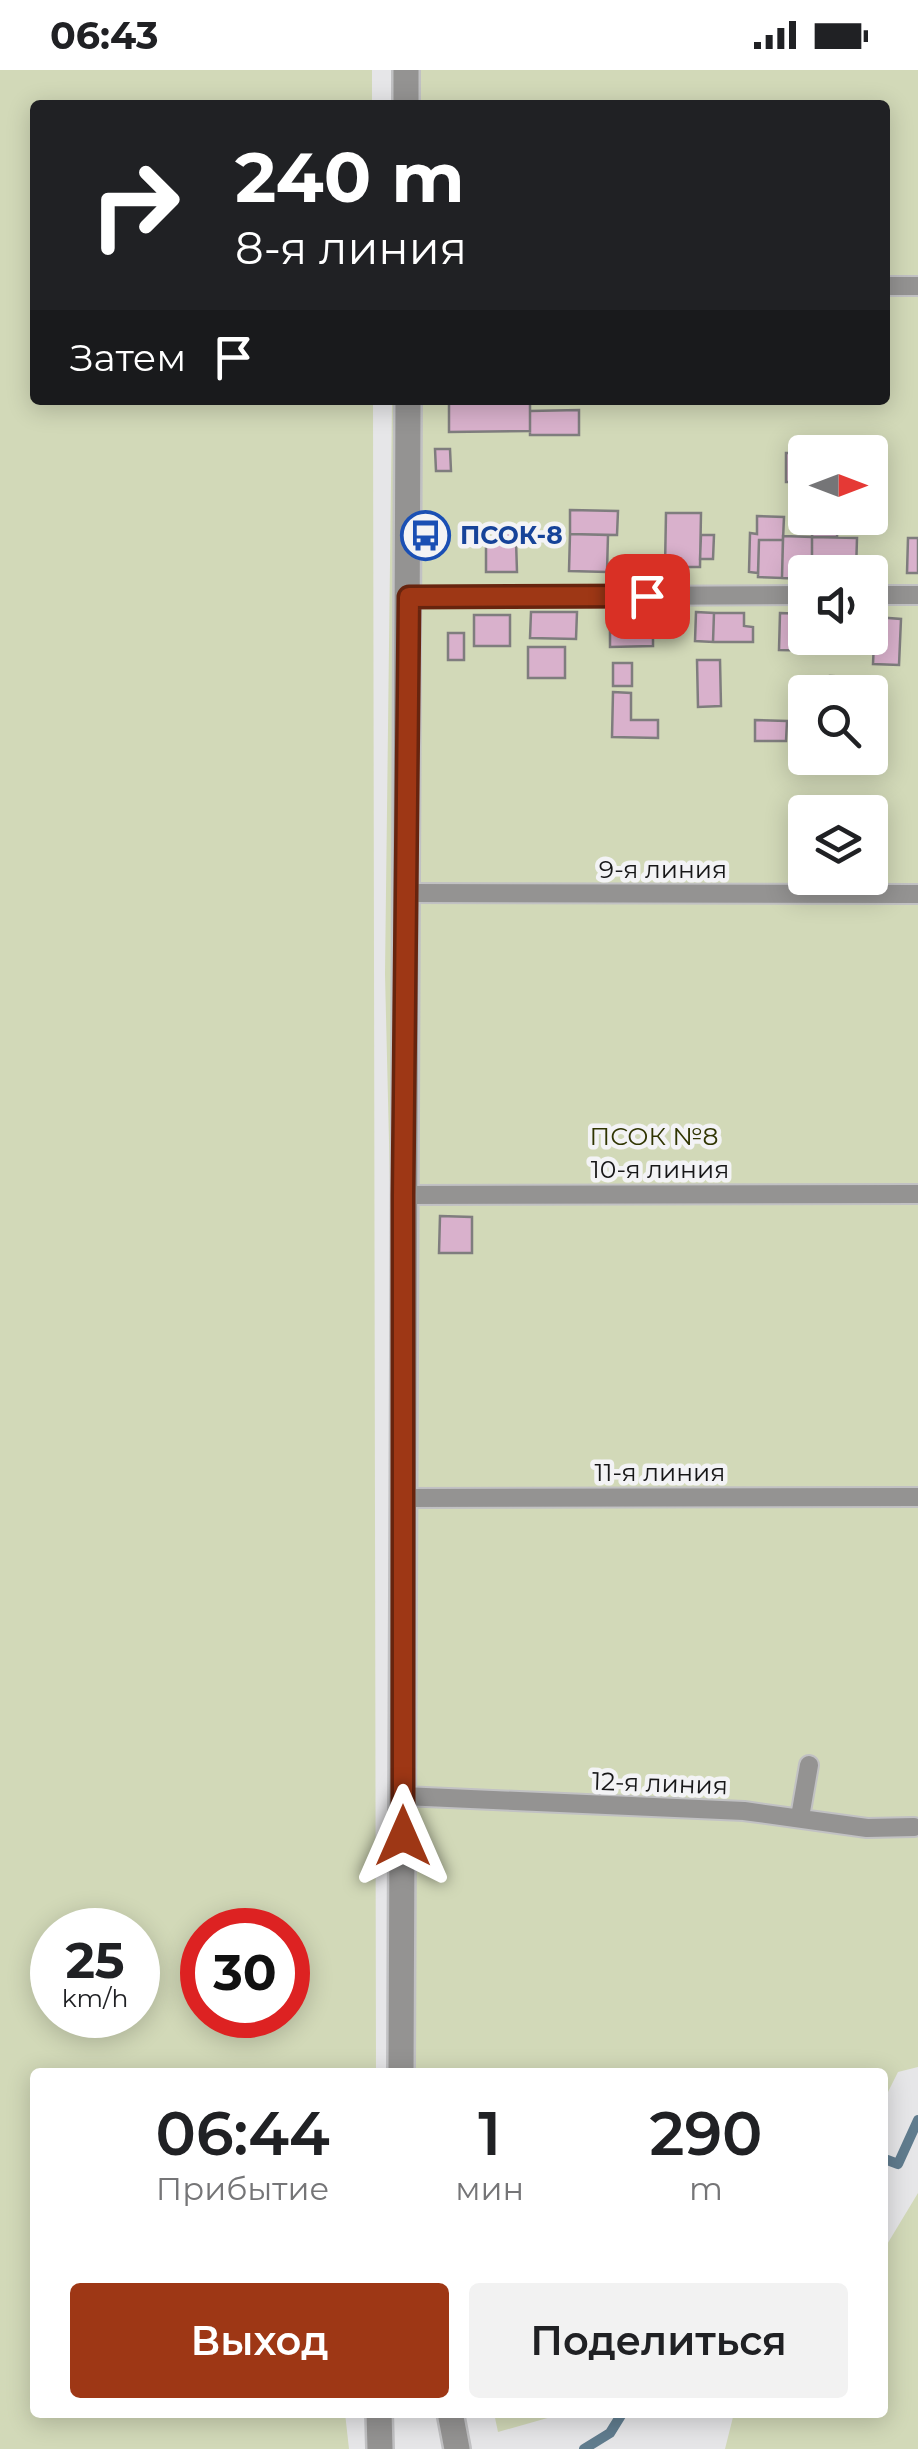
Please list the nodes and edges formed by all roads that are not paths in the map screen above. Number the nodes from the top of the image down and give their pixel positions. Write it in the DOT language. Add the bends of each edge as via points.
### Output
graph roads {
  1 [pos="406,70"];
  2 [pos="406,100"];
  3 [pos="890,286"];
  4 [pos="918,286"];
  5 [pos="408,405"];
  6 [pos="788,595"];
  7 [pos="888,595"];
  8 [pos="918,595"];
  9 [pos="409,597"];
  10 [pos="408,893"];
  11 [pos="918,894"];
  12 [pos="918,1194"];
  13 [pos="403,1195"];
  14 [pos="918,1497"];
  15 [pos="402,1498"];
  16 [pos="809,1765"];
  17 [pos="403,1796"];
  18 [pos="800,1817"];
  19 [pos="914,1827"];
  20 [pos="401,2068"];
  21 [pos="378,2418"];
  22 [pos="451,2418"];
  23 [pos="457,2445"];
  24 [pos="380,2449"];
  1 -- 2 [label="street"];
  3 -- 4 [label="lane"];
  5 -- 9 [label="street"];
  6 -- 9 [label="lane"];
  7 -- 8 [label="lane"];
  9 -- 10 [label="street"];
  10 -- 11 [label="lane, 9-я линия"];
  10 -- 13 [label="street"];
  12 -- 13 [label="lane, 10-я линия"];
  13 -- 15 [label="street"];
  14 -- 15 [label="lane, 11-я линия"];
  15 -- 17 [label="street"];
  16 -- 18 [label="lane"];
  17 -- 18 [label="lane, 12-я линия"];
  17 -- 20 [label="street"];
  18 -- 19 [label="lane, 12-я линия" via="867,1828"];
  21 -- 24 [label="street"];
  22 -- 23 [label="street"];
}
